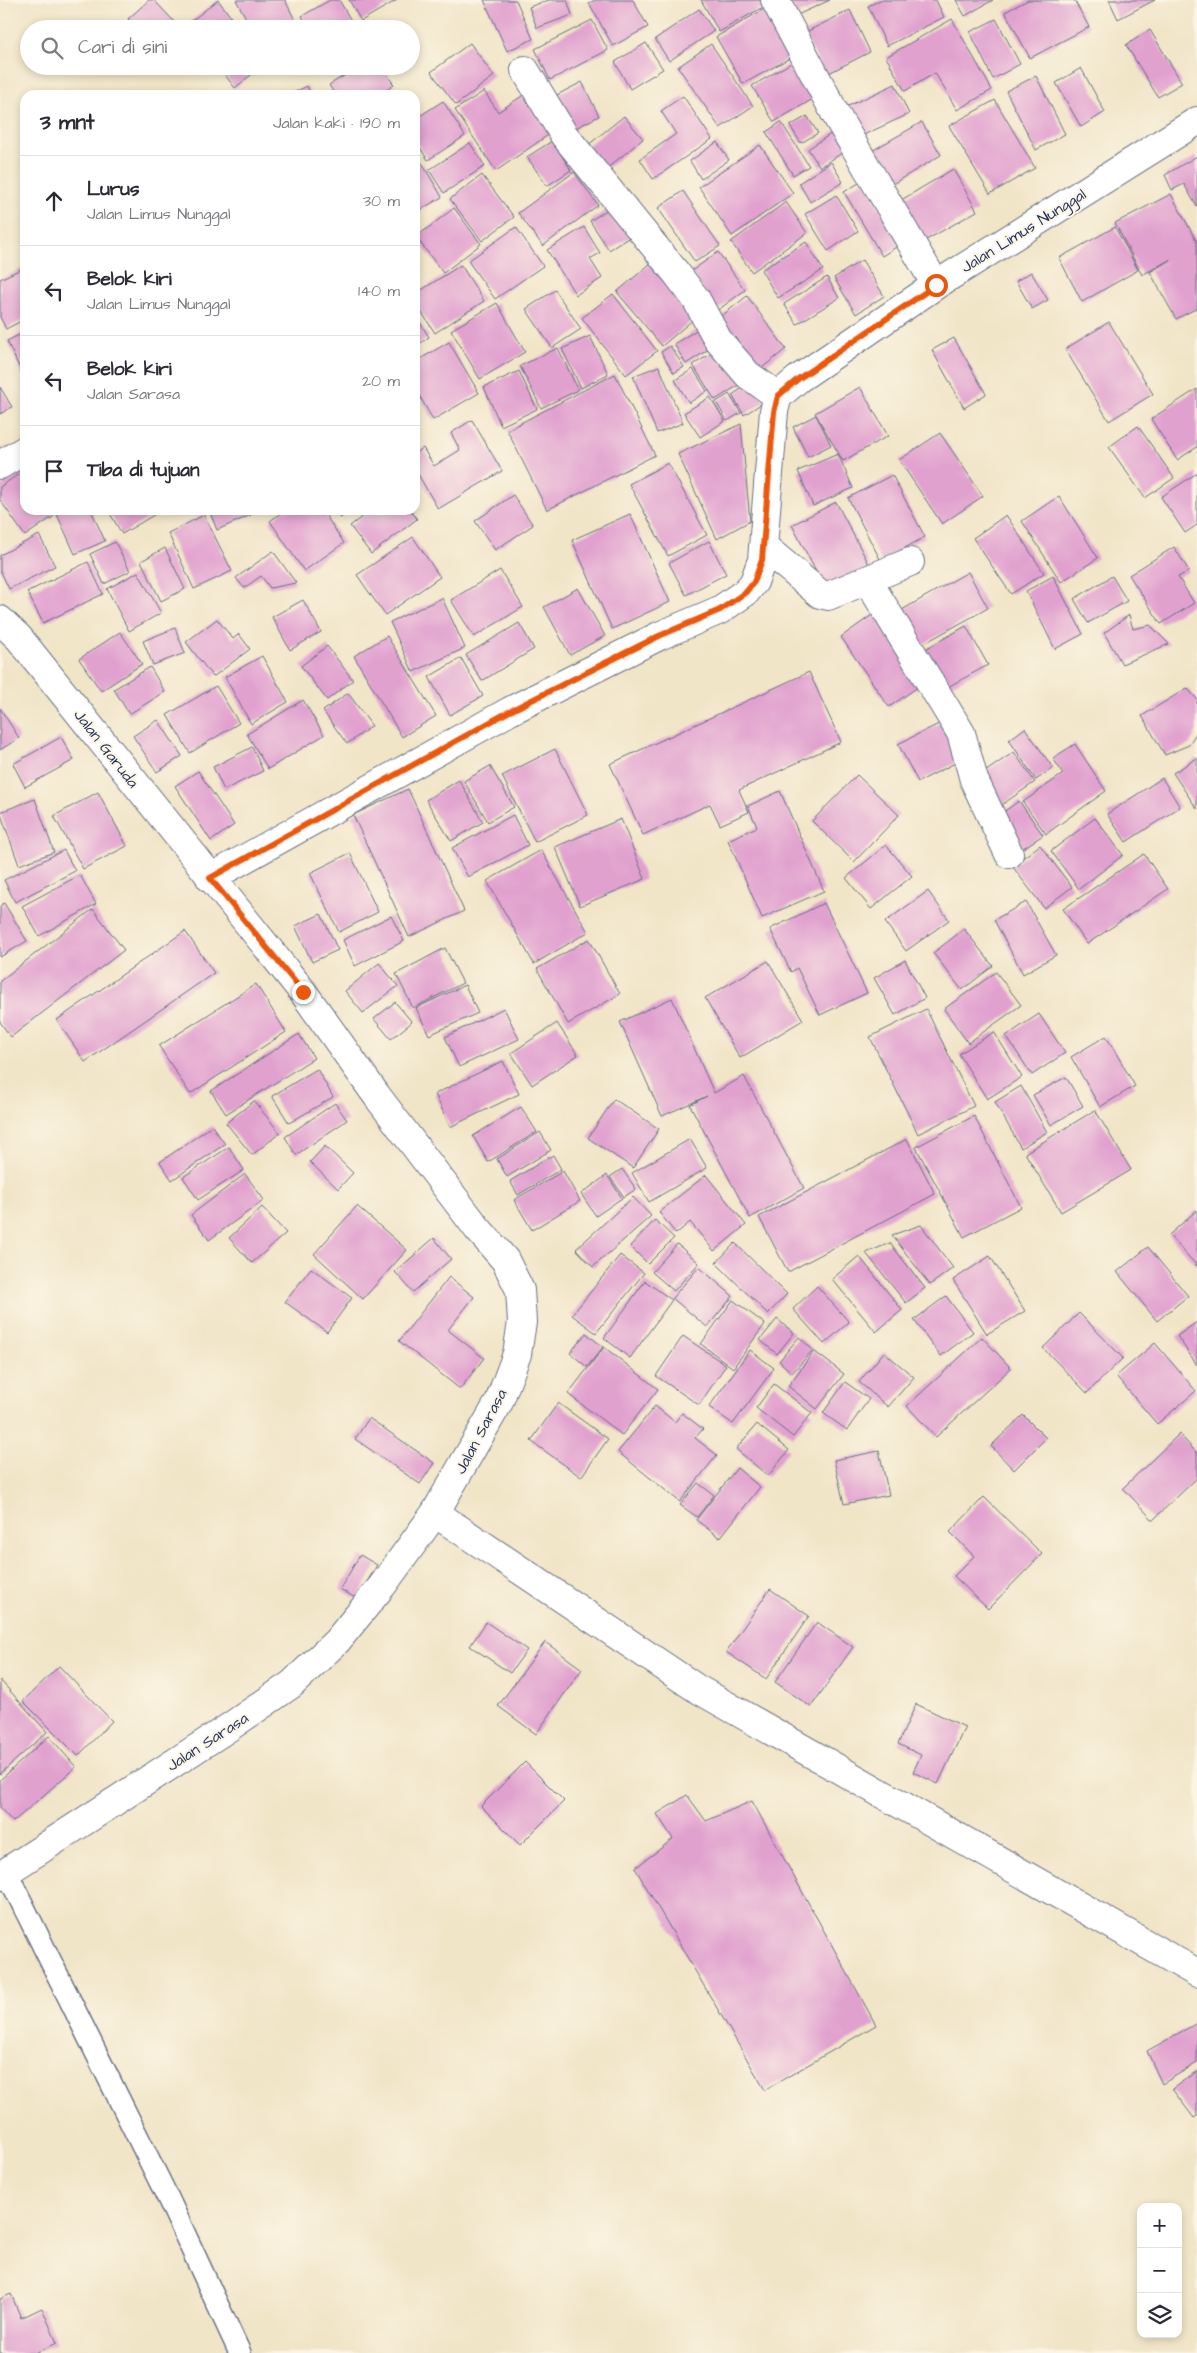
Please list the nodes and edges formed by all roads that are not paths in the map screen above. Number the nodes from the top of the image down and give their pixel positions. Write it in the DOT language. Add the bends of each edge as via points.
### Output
graph roads {
  1 [pos="775,0"];
  2 [pos="525,70"];
  3 [pos="1197,121"];
  4 [pos="936,285"];
  5 [pos="778,396"];
  6 [pos="20,453"];
  7 [pos="0,465"];
  8 [pos="763,546"];
  9 [pos="910,562"];
  10 [pos="868,581"];
  11 [pos="0,620"];
  12 [pos="1009,854"];
  13 [pos="210,878"];
  14 [pos="435,1513"];
  15 [pos="3,1874"];
  16 [pos="1197,1973"];
  17 [pos="240,2353"];
  1 -- 4 [label="street" via="836,115"];
  2 -- 5 [label="street" via="564,135 696,299 718,340 748,376"];
  3 -- 4 [label="street, Jalan Limus Nunggal"];
  4 -- 5 [label="street, Jalan Limus Nunggal"];
  5 -- 8 [label="street" via="772,424"];
  6 -- 7 [label="street"];
  8 -- 10 [label="street" via="820,594 828,596"];
  8 -- 13 [label="street" via="754,582 746,592 720,610 659,636 510,711"];
  9 -- 10 [label="street"];
  10 -- 12 [label="street" via="961,733 974,780"];
  11 -- 13 [label="street, Jalan Garuda" via="19,638 76,708"];
  13 -- 14 [label="street, Jalan Sarasa" via="303,992 400,1127 505,1260 520,1290 522,1322 517,1354 499,1402"];
  14 -- 15 [label="street, Jalan Sarasa" via="337,1641 292,1684"];
  14 -- 16 [label="street" via="696,1688"];
  15 -- 17 [label="lane" via="168,2198"];
}
